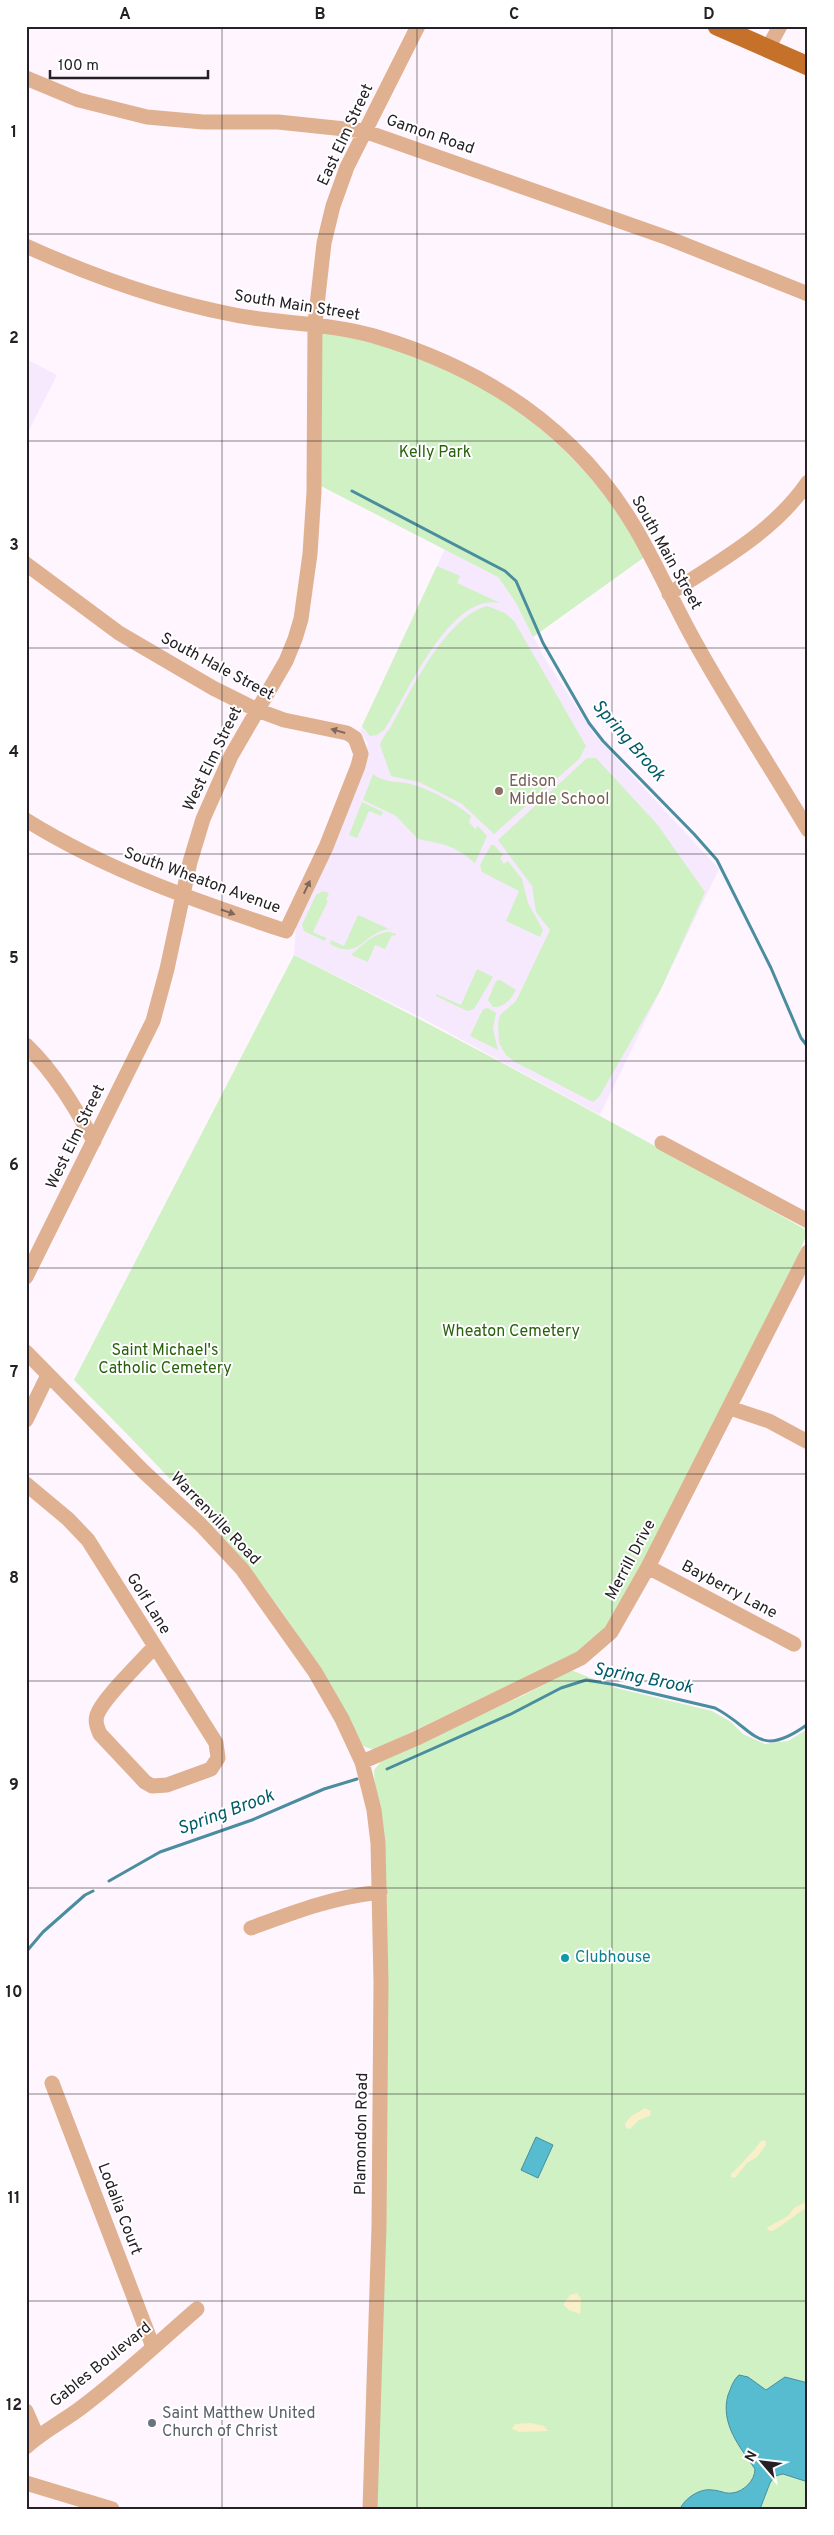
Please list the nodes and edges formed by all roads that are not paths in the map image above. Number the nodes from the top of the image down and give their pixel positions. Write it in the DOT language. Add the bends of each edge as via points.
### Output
graph roads {
  1 [pos="418,26"];
  2 [pos="717,26"];
  3 [pos="780,26"];
  4 [pos="768,48"];
  5 [pos="808,66"];
  6 [pos="26,78"];
  7 [pos="364,131"];
  8 [pos="26,246"];
  9 [pos="808,294"];
  10 [pos="315,323"];
  11 [pos="808,482"];
  12 [pos="26,564"];
  13 [pos="669,594"];
  14 [pos="256,710"];
  15 [pos="26,820"];
  16 [pos="808,830"];
  17 [pos="182,896"];
  18 [pos="286,931"];
  19 [pos="26,1045"];
  20 [pos="94,1141"];
  21 [pos="662,1143"];
  22 [pos="808,1221"];
  23 [pos="808,1252"];
  24 [pos="26,1277"];
  25 [pos="26,1352"];
  26 [pos="48,1375"];
  27 [pos="730,1408"];
  28 [pos="26,1420"];
  29 [pos="808,1442"];
  30 [pos="26,1484"];
  31 [pos="648,1567"];
  32 [pos="794,1644"];
  33 [pos="154,1646"];
  34 [pos="362,1762"];
  35 [pos="380,1892"];
  36 [pos="251,1928"];
  37 [pos="52,2083"];
  38 [pos="197,2309"];
  39 [pos="153,2347"];
  40 [pos="26,2411"];
  41 [pos="37,2436"];
  42 [pos="26,2447"];
  43 [pos="26,2483"];
  44 [pos="112,2509"];
  45 [pos="370,2509"];
  1 -- 7 [label="street, East Elm Street"];
  2 -- 4 [label="main road"];
  3 -- 4 [label="street"];
  4 -- 5 [label="main road"];
  6 -- 7 [label="street, Gamon Road" via="79,100 147,117 203,122 278,122"];
  7 -- 9 [label="street, Gamon Road" via="642,228"];
  7 -- 10 [label="street, East Elm Street" via="341,182 328,225"];
  8 -- 10 [label="street, South Main Street" via="97,277 180,302 264,320"];
  10 -- 13 [label="street, South Main Street" via="371,335 445,361 496,388 536,416 572,447 604,484 634,526"];
  10 -- 14 [label="street, West Elm Street" via="314,492 304,600 286,661"];
  11 -- 13 [label="street" via="762,531"];
  12 -- 14 [label="street, South Hale Street" via="119,633"];
  13 -- 16 [label="street, South Main Street" via="699,650"];
  14 -- 17 [label="street, West Elm Street" via="211,799 195,842"];
  18 -- 14 [label="street, South Hale Street, one-way" via="326,846 361,754 356,738 347,733 284,720"];
  15 -- 17 [label="street, South Wheaton Avenue" via="107,864"];
  17 -- 18 [label="street, South Wheaton Avenue, one-way"];
  17 -- 20 [label="street, West Elm Street" via="153,1021"];
  19 -- 20 [label="street" via="66,1094"];
  20 -- 24 [label="street, West Elm Street"];
  21 -- 22 [label="street"];
  23 -- 27 [label="street, Merrill Drive"];
  25 -- 26 [label="street, Warrenville Road"];
  26 -- 28 [label="street"];
  26 -- 34 [label="street, Warrenville Road" via="242,1569 315,1672"];
  27 -- 29 [label="street" via="769,1421"];
  27 -- 31 [label="street, Merrill Drive"];
  30 -- 33 [label="street, Golf Lane" via="88,1540"];
  31 -- 32 [label="street, Bayberry Lane"];
  31 -- 34 [label="street, Merrill Drive" via="610,1632 581,1658"];
  33 -- 33 [label="street, Golf Lane" via="99,1710 96,1726 100,1734 152,1786 167,1785 211,1769 218,1758 216,1743"];
  34 -- 35 [label="street, Plamondon Road" via="374,1810"];
  35 -- 36 [label="street" via="343,1896"];
  35 -- 45 [label="street, Plamondon Road" via="379,2216"];
  37 -- 39 [label="street, Lodalia Court"];
  38 -- 39 [label="street, Gables Boulevard"];
  39 -- 41 [label="street, Gables Boulevard" via="81,2408"];
  40 -- 41 [label="street"];
  41 -- 42 [label="street, Gables Boulevard"];
  43 -- 44 [label="street"];
}
